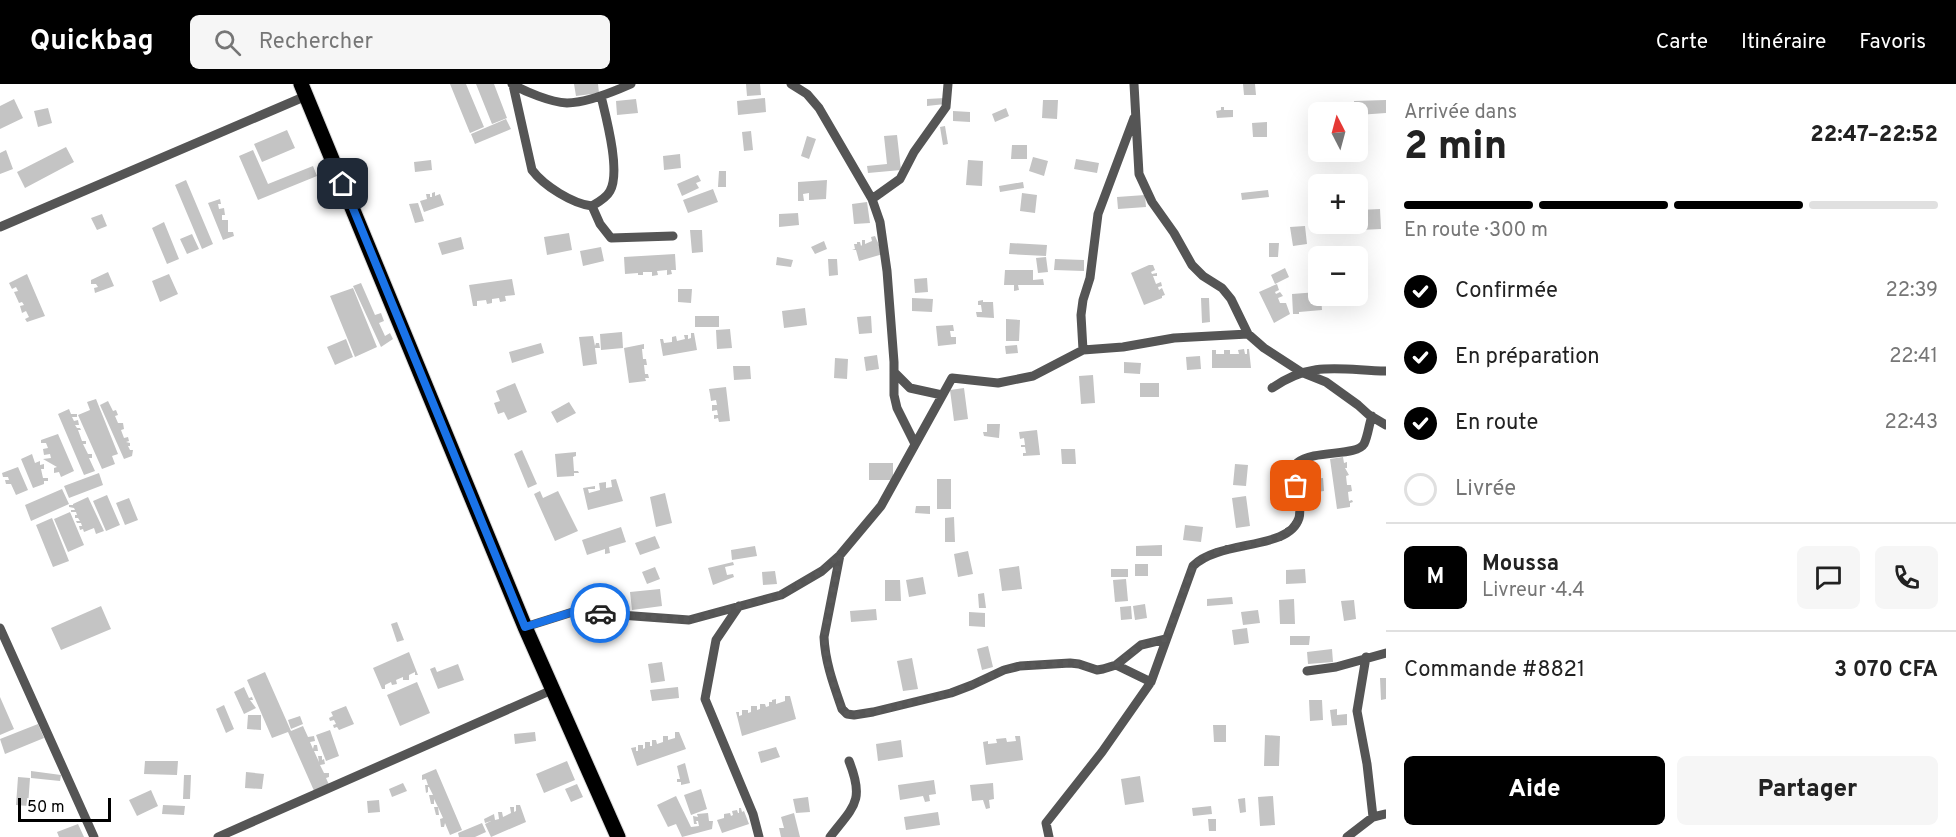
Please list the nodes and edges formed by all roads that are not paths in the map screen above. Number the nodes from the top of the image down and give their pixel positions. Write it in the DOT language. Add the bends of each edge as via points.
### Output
graph roads {
  1 [pos="631,84"];
  2 [pos="791,84"];
  3 [pos="948,84"];
  4 [pos="1134,84"];
  5 [pos="513,85"];
  6 [pos="304,90"];
  7 [pos="601,96"];
  8 [pos="1135,114"];
  9 [pos="872,199"];
  10 [pos="592,206"];
  11 [pos="0,227"];
  12 [pos="673,236"];
  13 [pos="1248,334"];
  14 [pos="1083,350"];
  15 [pos="1386,371"];
  16 [pos="894,372"];
  17 [pos="1301,372"];
  18 [pos="1272,388"];
  19 [pos="942,394"];
  20 [pos="1372,416"];
  21 [pos="1386,425"];
  22 [pos="915,444"];
  23 [pos="840,555"];
  24 [pos="739,606"];
  25 [pos="0,627"];
  26 [pos="525,627"];
  27 [pos="1166,639"];
  28 [pos="1386,653"];
  29 [pos="1366,657"];
  30 [pos="1116,665"];
  31 [pos="1307,671"];
  32 [pos="1151,682"];
  33 [pos="552,690"];
  34 [pos="849,761"];
  35 [pos="1386,814"];
  36 [pos="1373,817"];
  37 [pos="94,837"];
  38 [pos="218,837"];
  39 [pos="618,837"];
  40 [pos="759,837"];
  41 [pos="831,837"];
  42 [pos="1049,837"];
  43 [pos="1347,837"];
  1 -- 7 [label="street"];
  2 -- 9 [label="street" via="819,108"];
  3 -- 9 [label="street" via="946,107 900,179"];
  4 -- 8 [label="street"];
  5 -- 7 [label="street" via="567,103"];
  5 -- 10 [label="street" via="532,171 580,205"];
  6 -- 11 [label="street"];
  6 -- 26 [label="main road"];
  7 -- 10 [label="street" via="610,131 614,183 610,192"];
  8 -- 13 [label="street" via="1137,160 1143,186 1192,265 1231,299"];
  8 -- 14 [label="street" via="1098,214 1081,315"];
  9 -- 16 [label="street" via="880,222 887,271"];
  10 -- 12 [label="street" via="610,238"];
  13 -- 14 [label="street" via="1174,338"];
  13 -- 17 [label="street"];
  14 -- 19 [label="street" via="1033,376 998,383 952,378"];
  15 -- 17 [label="street" via="1326,368"];
  16 -- 19 [label="street" via="910,388"];
  16 -- 22 [label="street" via="897,408"];
  17 -- 18 [label="street"];
  17 -- 20 [label="street" via="1326,382"];
  19 -- 22 [label="street"];
  20 -- 21 [label="street"];
  20 -- 27 [label="street" via="1364,445 1356,450 1304,457 1297,463 1299,519 1280,538 1222,549 1193,566"];
  22 -- 23 [label="street" via="881,506"];
  23 -- 24 [label="street" via="822,571 781,595"];
  23 -- 30 [label="street" via="824,648 842,710 847,714 873,712 951,693 1020,666 1070,663 1097,670"];
  24 -- 26 [label="street" via="689,620 579,610"];
  24 -- 40 [label="street" via="716,640 705,699"];
  25 -- 37 [label="street"];
  26 -- 33 [label="main road"];
  27 -- 30 [label="street" via="1141,645"];
  27 -- 32 [label="street"];
  28 -- 29 [label="street"];
  29 -- 31 [label="street"];
  29 -- 36 [label="street" via="1357,711"];
  30 -- 32 [label="street"];
  32 -- 42 [label="street" via="1046,823"];
  33 -- 38 [label="street"];
  33 -- 39 [label="main road"];
  34 -- 41 [label="street" via="857,782 857,796"];
  35 -- 36 [label="street"];
  36 -- 43 [label="street"];
}
